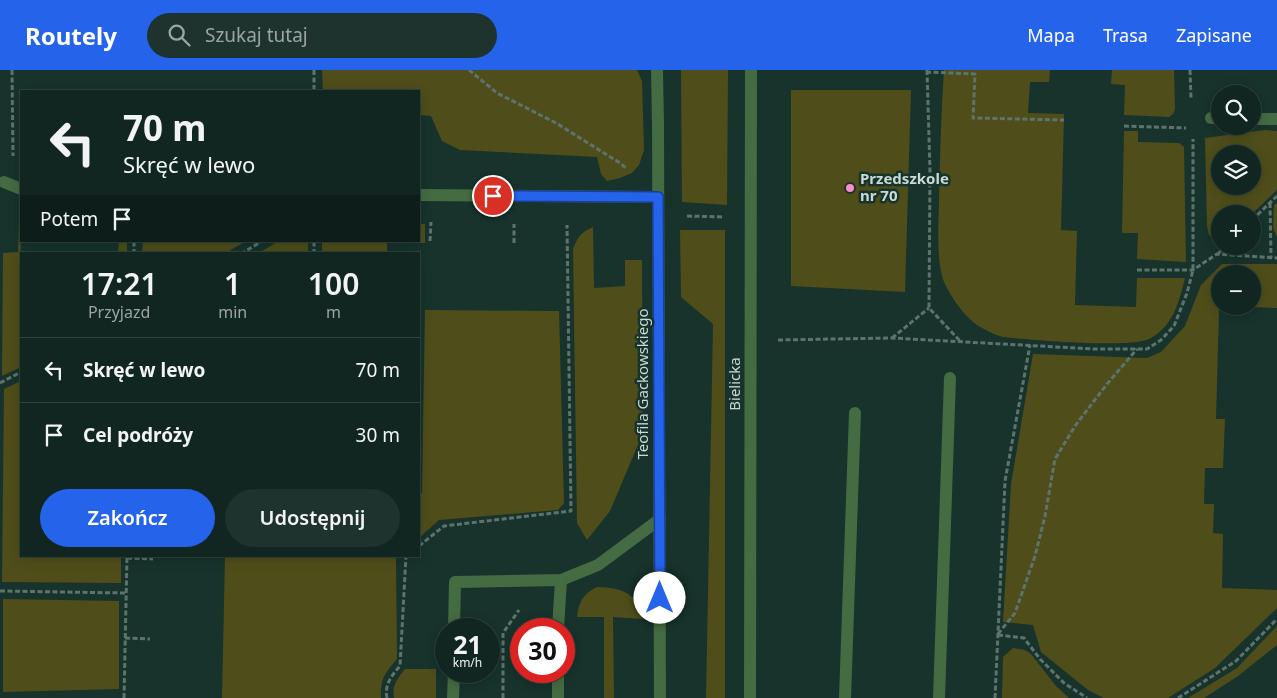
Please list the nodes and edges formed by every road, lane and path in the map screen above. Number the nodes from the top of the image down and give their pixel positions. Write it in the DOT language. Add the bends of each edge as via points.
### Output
graph roads {
  1 [pos="12,70"];
  2 [pos="314,70"];
  3 [pos="469,70"];
  4 [pos="657,70"];
  5 [pos="751,70"];
  6 [pos="1190,70"];
  7 [pos="926,71"];
  8 [pos="314,90"];
  9 [pos="1191,100"];
  10 [pos="1261,118"];
  11 [pos="1277,119"];
  12 [pos="1064,120"];
  13 [pos="1124,126"];
  14 [pos="1193,128"];
  15 [pos="1193,137"];
  16 [pos="4,182"];
  17 [pos="20,189"];
  18 [pos="420,195"];
  19 [pos="1277,196"];
  20 [pos="658,197"];
  21 [pos="1270,203"];
  22 [pos="1261,212"];
  23 [pos="431,216"];
  24 [pos="514,218"];
  25 [pos="751,218"];
  26 [pos="567,220"];
  27 [pos="430,241"];
  28 [pos="260,242"];
  29 [pos="514,243"];
  30 [pos="244,252"];
  31 [pos="1216,255"];
  32 [pos="1230,255"];
  33 [pos="1271,258"];
  34 [pos="1277,258"];
  35 [pos="1137,270"];
  36 [pos="1193,270"];
  37 [pos="928,308"];
  38 [pos="892,338"];
  39 [pos="960,342"];
  40 [pos="1030,345"];
  41 [pos="1137,349"];
  42 [pos="751,355"];
  43 [pos="20,373"];
  44 [pos="950,378"];
  45 [pos="0,383"];
  46 [pos="855,412"];
  47 [pos="660,519"];
  48 [pos="420,545"];
  49 [pos="127,557"];
  50 [pos="406,557"];
  51 [pos="153,558"];
  52 [pos="539,580"];
  53 [pos="561,580"];
  54 [pos="0,591"];
  55 [pos="126,592"];
  56 [pos="454,618"];
  57 [pos="559,618"];
  58 [pos="1277,618"];
  59 [pos="998,635"];
  60 [pos="125,638"];
  61 [pos="150,638"];
  62 [pos="454,683"];
  63 [pos="558,683"];
  64 [pos="124,698"];
  65 [pos="387,698"];
  66 [pos="453,698"];
  67 [pos="503,698"];
  68 [pos="558,698"];
  69 [pos="660,698"];
  70 [pos="750,698"];
  71 [pos="844,698"];
  72 [pos="939,698"];
  73 [pos="995,698"];
  74 [pos="1087,698"];
  75 [pos="1178,698"];
  1 -- 16 [label="path" via="13,159"];
  2 -- 8 [label="path"];
  3 -- 20 [label="path" via="497,93 556,123 620,163"];
  4 -- 20 [label="street, Teofila Gackowskiego"];
  5 -- 25 [label="street, Bielicka"];
  6 -- 9 [label="path"];
  7 -- 12 [label="path" via="975,74 974,118"];
  7 -- 37 [label="path" via="930,171"];
  10 -- 11 [label="street"];
  13 -- 14 [label="path"];
  15 -- 36 [label="path"];
  16 -- 17 [label="street"];
  18 -- 20 [label="street"];
  19 -- 21 [label="path"];
  20 -- 25 [label="path" via="680,216"];
  20 -- 47 [label="street, Teofila Gackowskiego"];
  21 -- 22 [label="path"];
  21 -- 33 [label="path"];
  23 -- 27 [label="path"];
  24 -- 29 [label="path"];
  25 -- 42 [label="street, Bielicka"];
  26 -- 48 [label="path" via="571,512 444,526"];
  28 -- 30 [label="path"];
  31 -- 36 [label="path"];
  32 -- 33 [label="path"];
  33 -- 34 [label="path"];
  35 -- 36 [label="path"];
  36 -- 41 [label="path" via="1174,326 1148,350"];
  37 -- 38 [label="path"];
  37 -- 39 [label="path"];
  38 -- 39 [label="path"];
  38 -- 42 [label="path" via="780,339"];
  39 -- 40 [label="path"];
  40 -- 41 [label="path"];
  40 -- 59 [label="path" via="1005,482"];
  41 -- 59 [label="path" via="1075,426 1056,459 1035,556 1015,613"];
  42 -- 70 [label="street, Bielicka"];
  43 -- 45 [label="path"];
  44 -- 72 [label="street"];
  46 -- 71 [label="street"];
  47 -- 53 [label="street" via="598,565"];
  47 -- 69 [label="street, Teofila Gackowskiego"];
  49 -- 51 [label="path"];
  49 -- 55 [label="path"];
  50 -- 65 [label="path" via="400,666 390,677"];
  52 -- 53 [label="street"];
  52 -- 56 [label="street" via="455,582"];
  52 -- 67 [label="path" via="503,633"];
  53 -- 57 [label="street"];
  54 -- 55 [label="path"];
  55 -- 60 [label="path"];
  58 -- 75 [label="path" via="1236,661"];
  59 -- 73 [label="path"];
  59 -- 74 [label="path" via="1024,638 1064,683"];
  60 -- 61 [label="path"];
  60 -- 64 [label="path"];
  62 -- 66 [label="street"];
  63 -- 68 [label="street"];
}
